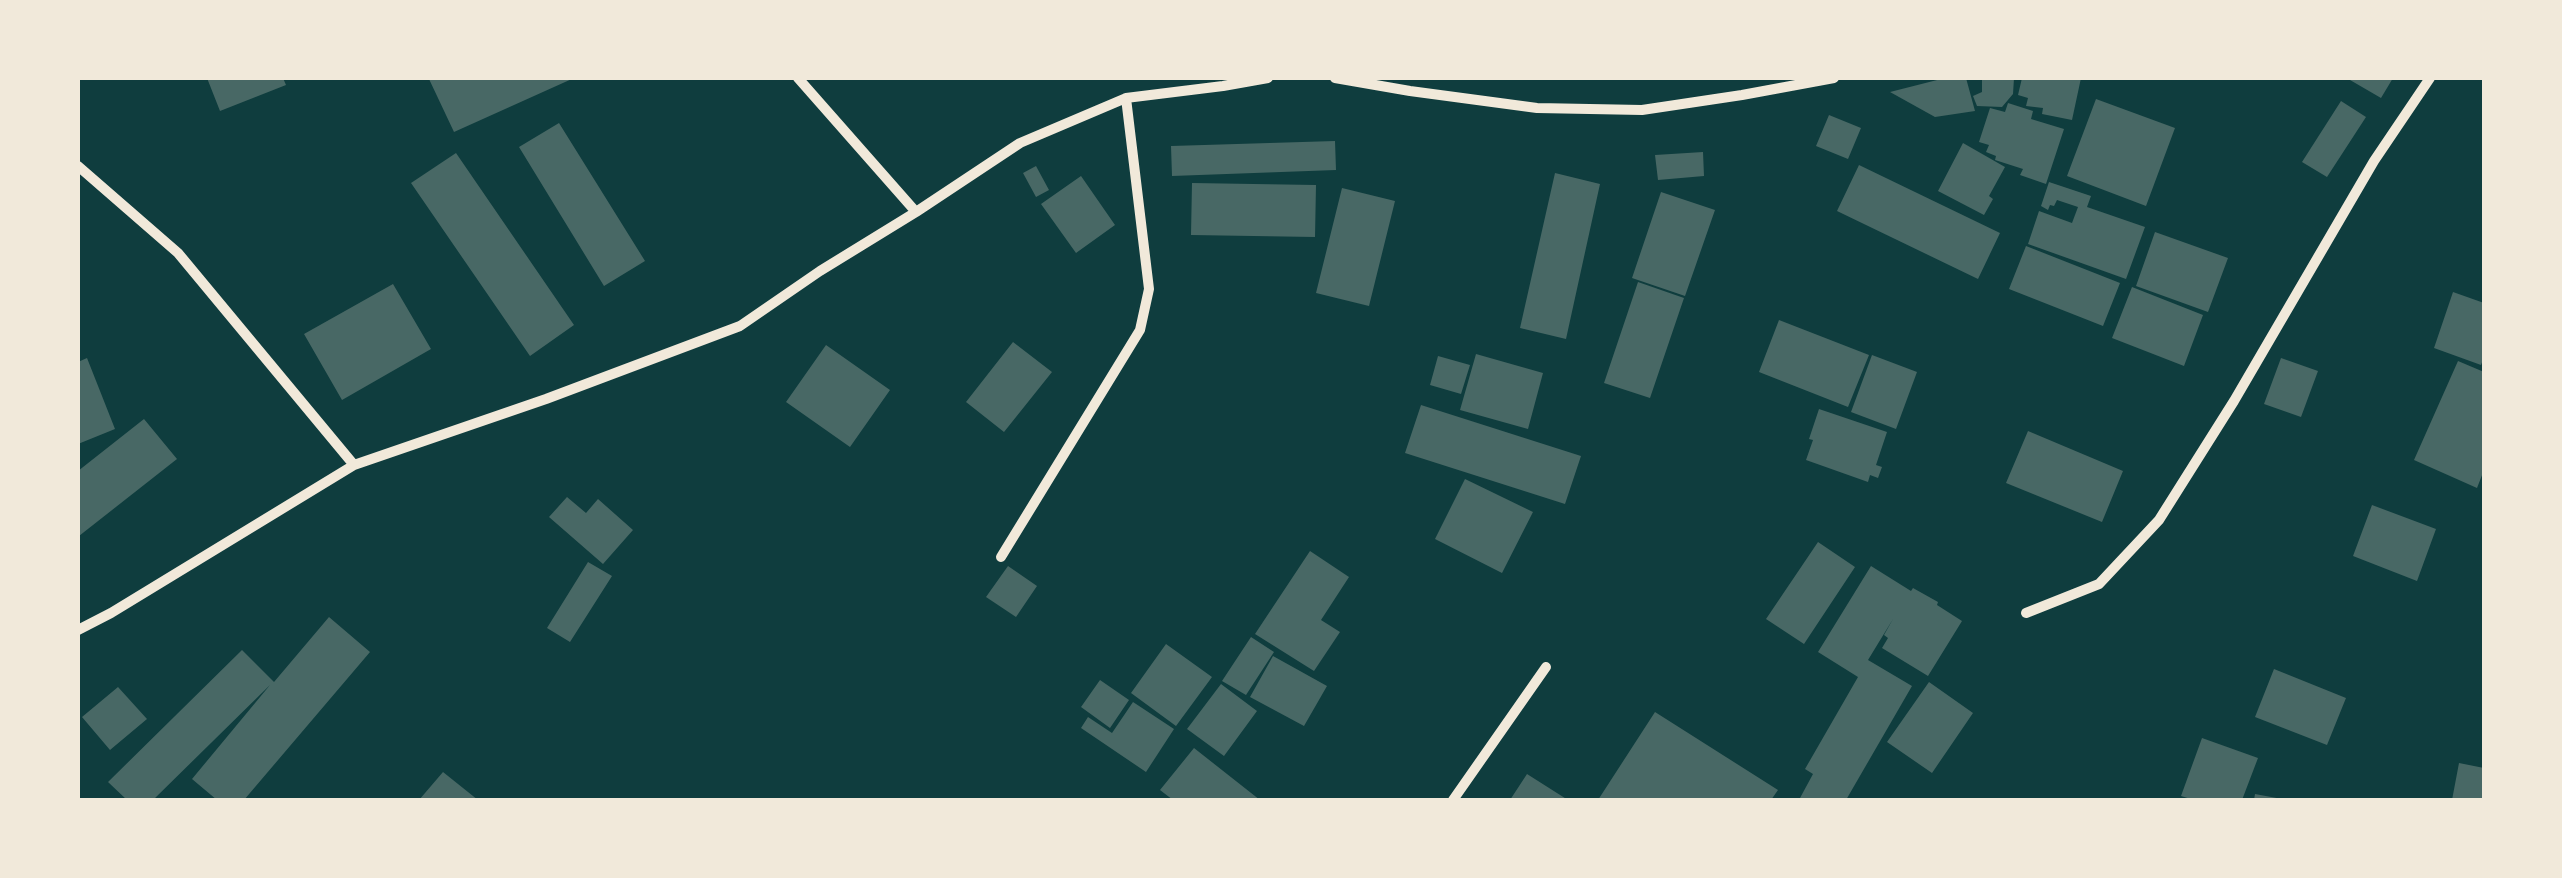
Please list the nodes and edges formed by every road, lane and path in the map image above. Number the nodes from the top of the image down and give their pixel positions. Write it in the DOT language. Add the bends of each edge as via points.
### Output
graph roads {
  1 [pos="798,78"];
  2 [pos="1268,78"];
  3 [pos="1335,78"];
  4 [pos="1834,78"];
  5 [pos="2430,78"];
  6 [pos="1126,98"];
  7 [pos="78,166"];
  8 [pos="916,212"];
  9 [pos="354,465"];
  10 [pos="1001,557"];
  11 [pos="2026,613"];
  12 [pos="78,630"];
  13 [pos="1546,667"];
  14 [pos="1453,800"];
  1 -- 8 [label="street"];
  2 -- 6 [label="street"];
  3 -- 4 [label="street" via="1537,108 1642,110"];
  5 -- 11 [label="street" via="2159,520 2099,584"];
  6 -- 8 [label="street" via="1020,143"];
  6 -- 10 [label="street" via="1149,289 1140,330"];
  7 -- 9 [label="street" via="178,253"];
  8 -- 9 [label="street" via="740,326"];
  9 -- 12 [label="street"];
  13 -- 14 [label="street"];
}
